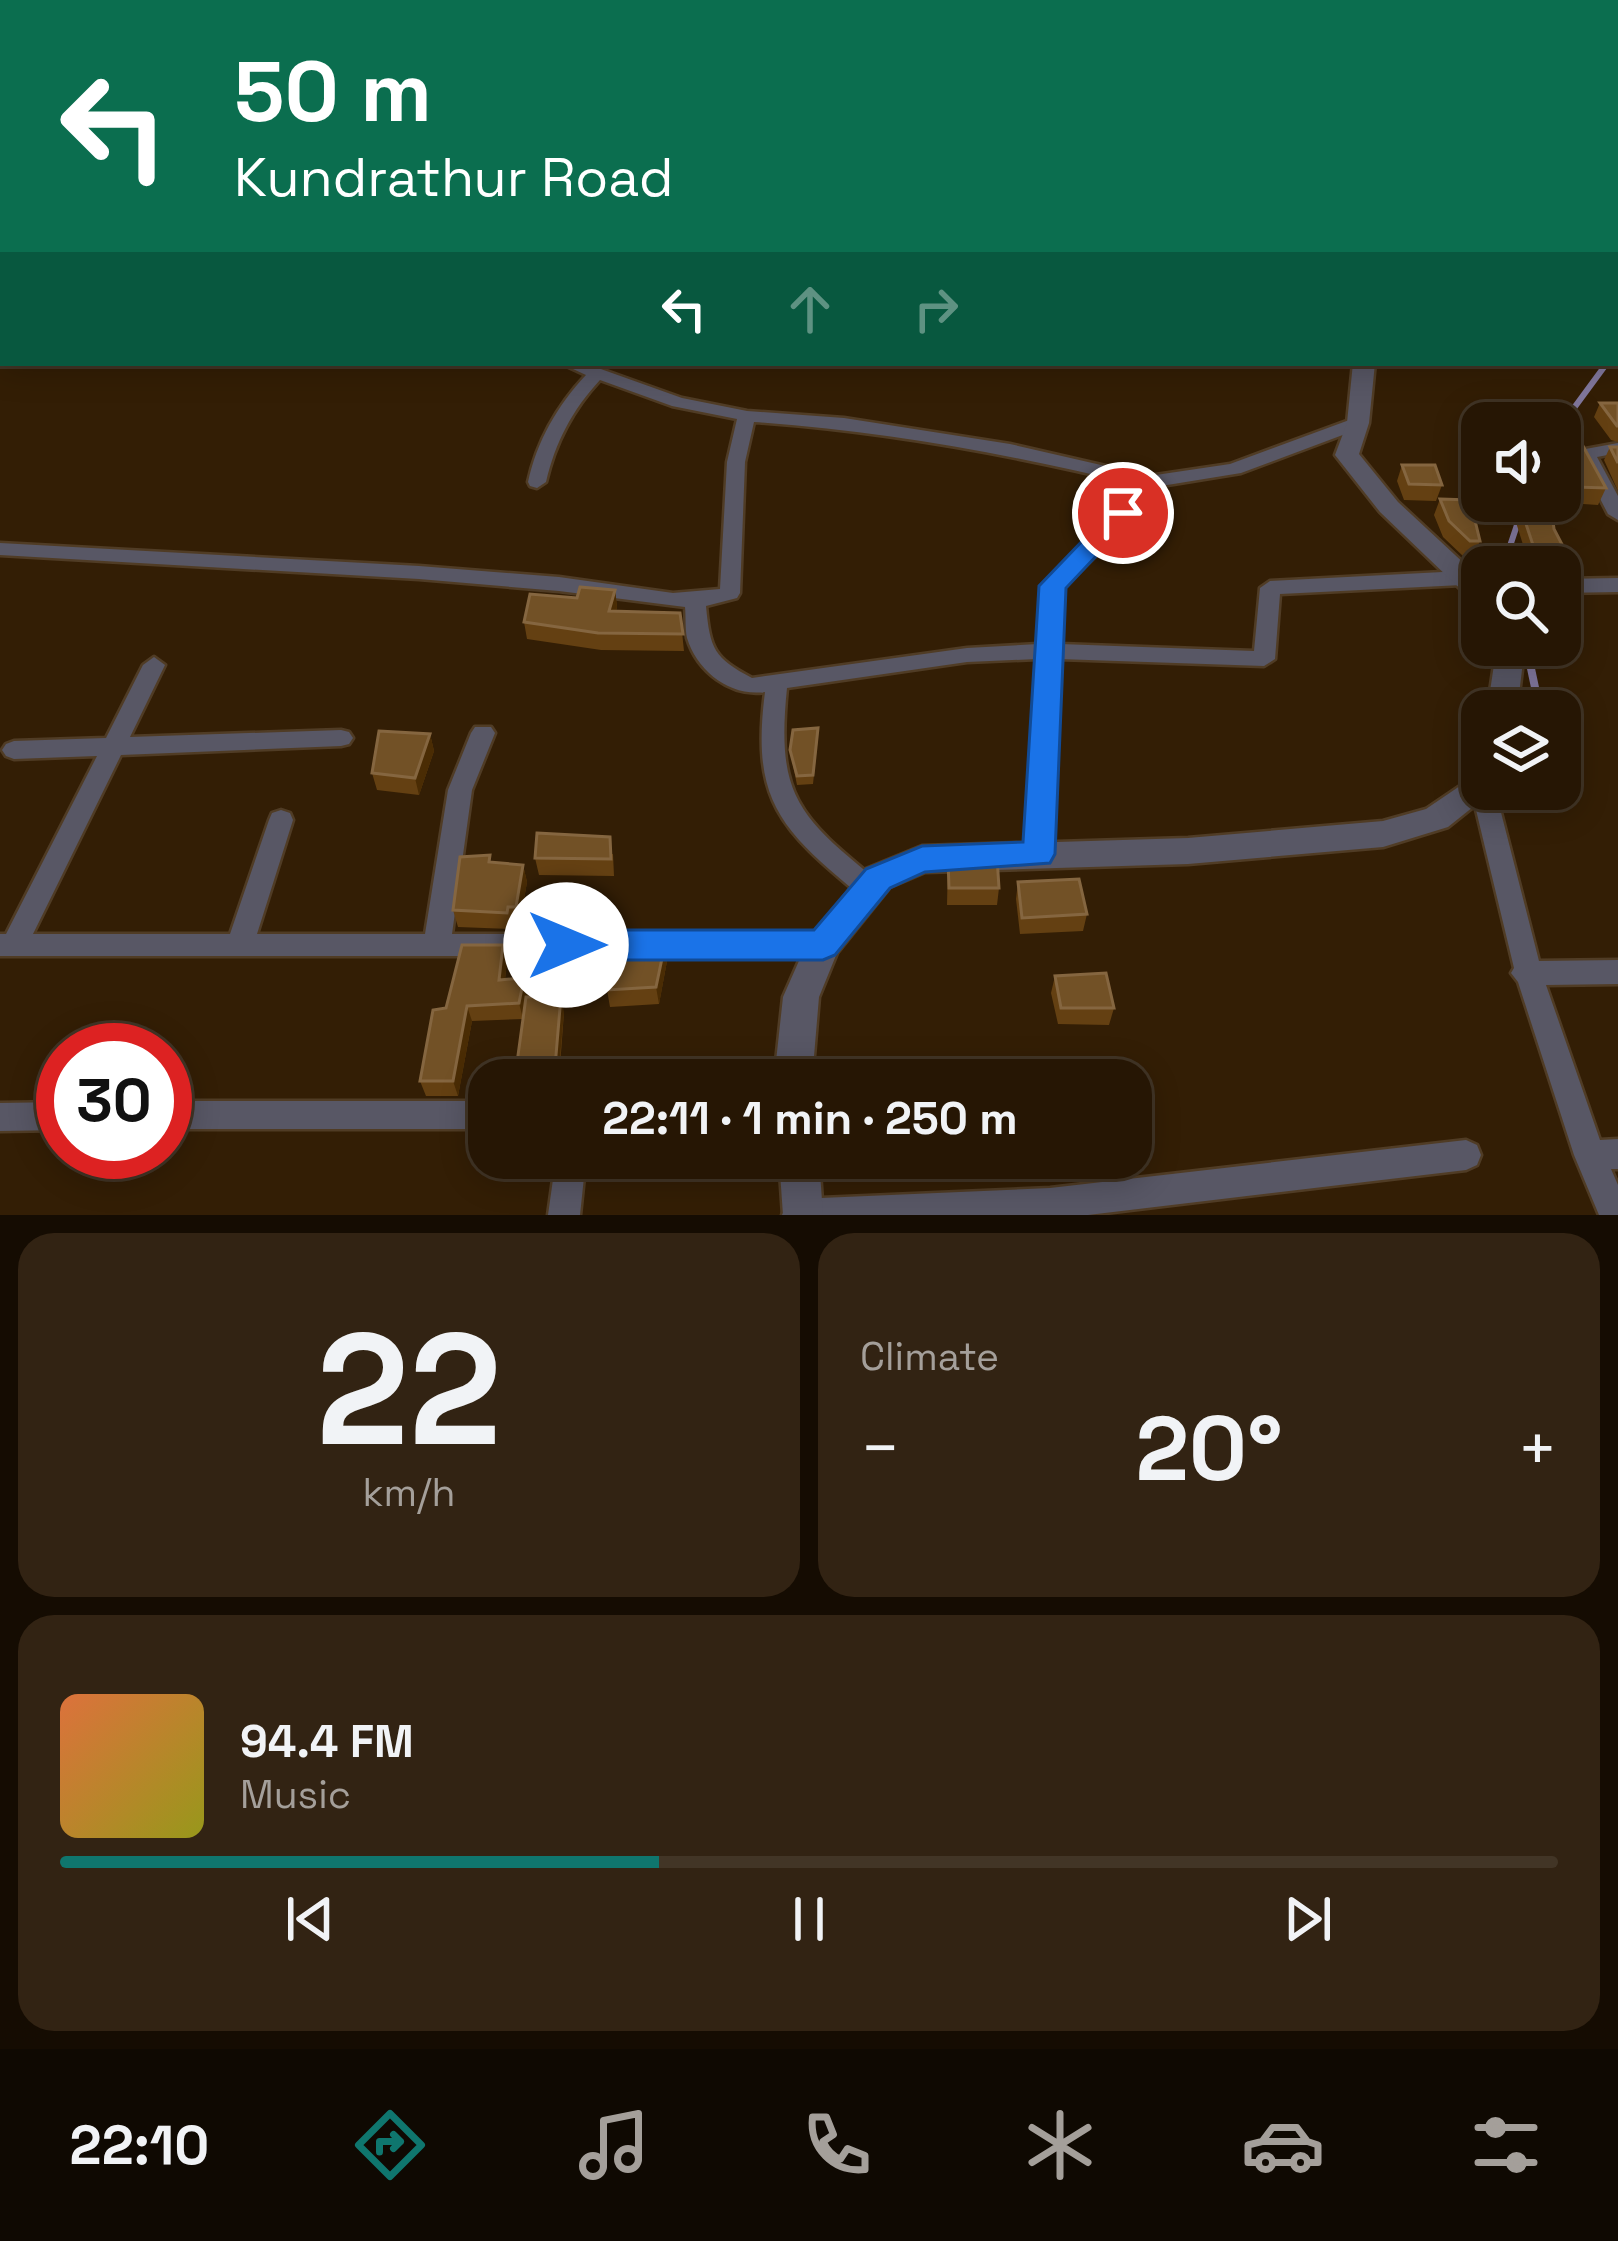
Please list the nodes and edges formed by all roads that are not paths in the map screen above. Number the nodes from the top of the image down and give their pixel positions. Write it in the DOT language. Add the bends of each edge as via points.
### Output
graph roads {
  1 [pos="576,366"];
  2 [pos="1364,366"];
  3 [pos="596,374"];
  4 [pos="747,416"];
  5 [pos="1358,423"];
  6 [pos="1618,448"];
  7 [pos="537,482"];
  8 [pos="1149,482"];
  9 [pos="1618,514"];
  10 [pos="0,549"];
  11 [pos="1461,571"];
  12 [pos="1461,585"];
  13 [pos="1618,585"];
  14 [pos="1581,586"];
  15 [pos="695,603"];
  16 [pos="1048,650"];
  17 [pos="154,665"];
  18 [pos="777,682"];
  19 [pos="483,734"];
  20 [pos="341,738"];
  21 [pos="114,745"];
  22 [pos="14,750"];
  23 [pos="1461,800"];
  24 [pos="1488,810"];
  25 [pos="281,820"];
  26 [pos="1038,854"];
  27 [pos="870,889"];
  28 [pos="7,945"];
  29 [pos="240,945"];
  30 [pos="437,945"];
  31 [pos="823,945"];
  32 [pos="1618,972"];
  33 [pos="1525,973"];
  34 [pos="796,1059"];
  35 [pos="192,1115"];
  36 [pos="468,1115"];
  37 [pos="36,1116"];
  38 [pos="0,1117"];
  39 [pos="1466,1155"];
  40 [pos="1604,1155"];
  41 [pos="568,1179"];
  42 [pos="800,1179"];
  43 [pos="564,1215"];
  44 [pos="802,1215"];
  45 [pos="1616,1215"];
  1 -- 3 [label="street"];
  2 -- 5 [label="street"];
  3 -- 4 [label="street"];
  3 -- 7 [label="street" via="554,432"];
  4 -- 8 [label="street" via="1010,449"];
  4 -- 15 [label="street" via="733,456 730,593"];
  5 -- 8 [label="street" via="1234,469"];
  5 -- 11 [label="street" via="1347,455 1354,466"];
  6 -- 9 [label="street" via="1586,454"];
  8 -- 16 [label="street" via="1052,586"];
  10 -- 15 [label="street" via="366,566"];
  12 -- 16 [label="street" via="1270,588 1264,659"];
  13 -- 14 [label="street"];
  15 -- 18 [label="street" via="698,638 713,667 749,686"];
  16 -- 18 [label="street"];
  16 -- 26 [label="street"];
  17 -- 21 [label="street"];
  18 -- 27 [label="street" via="772,760 784,811"];
  19 -- 30 [label="street" via="460,790"];
  20 -- 21 [label="street"];
  21 -- 22 [label="street"];
  21 -- 28 [label="street"];
  23 -- 26 [label="street" via="1437,818 1383,834"];
  24 -- 33 [label="street"];
  25 -- 29 [label="street"];
  26 -- 27 [label="street" via="922,859"];
  27 -- 31 [label="street"];
  28 -- 29 [label="street"];
  29 -- 30 [label="street"];
  30 -- 31 [label="street"];
  31 -- 34 [label="street" via="801,997"];
  32 -- 33 [label="street"];
  33 -- 40 [label="street"];
  35 -- 36 [label="street"];
  37 -- 38 [label="street"];
  39 -- 44 [label="street" via="1051,1204"];
  40 -- 45 [label="street"];
  41 -- 43 [label="street"];
  42 -- 44 [label="street"];
}
